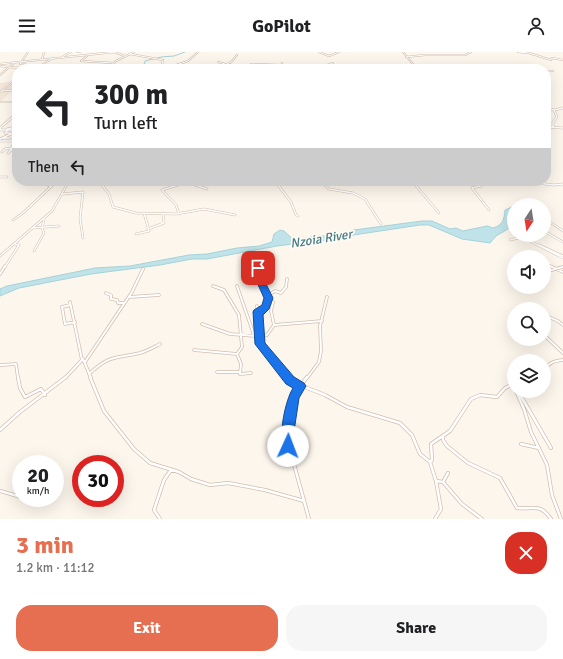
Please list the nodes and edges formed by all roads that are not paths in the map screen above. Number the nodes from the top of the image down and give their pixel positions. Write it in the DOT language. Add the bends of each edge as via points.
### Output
graph roads {
  1 [pos="28,52"];
  2 [pos="44,52"];
  3 [pos="71,52"];
  4 [pos="77,52"];
  5 [pos="80,52"];
  6 [pos="99,52"];
  7 [pos="114,52"];
  8 [pos="134,52"];
  9 [pos="198,52"];
  10 [pos="319,52"];
  11 [pos="339,52"];
  12 [pos="403,52"];
  13 [pos="471,52"];
  14 [pos="518,52"];
  15 [pos="66,53"];
  16 [pos="102,54"];
  17 [pos="130,54"];
  18 [pos="237,55"];
  19 [pos="87,56"];
  20 [pos="126,56"];
  21 [pos="406,57"];
  22 [pos="61,58"];
  23 [pos="52,59"];
  24 [pos="42,60"];
  25 [pos="563,60"];
  26 [pos="21,61"];
  27 [pos="15,62"];
  28 [pos="218,62"];
  29 [pos="113,63"];
  30 [pos="333,63"];
  31 [pos="0,64"];
  32 [pos="12,64"];
  33 [pos="13,64"];
  34 [pos="20,64"];
  35 [pos="44,64"];
  36 [pos="162,64"];
  37 [pos="185,64"];
  38 [pos="227,64"];
  39 [pos="330,64"];
  40 [pos="412,64"];
  41 [pos="9,67"];
  42 [pos="12,67"];
  43 [pos="0,75"];
  44 [pos="12,84"];
  45 [pos="1,92"];
  46 [pos="12,92"];
  47 [pos="0,102"];
  48 [pos="12,102"];
  49 [pos="563,108"];
  50 [pos="551,109"];
  51 [pos="554,110"];
  52 [pos="12,117"];
  53 [pos="0,124"];
  54 [pos="4,124"];
  55 [pos="553,127"];
  56 [pos="12,128"];
  57 [pos="563,128"];
  58 [pos="0,130"];
  59 [pos="7,130"];
  60 [pos="12,130"];
  61 [pos="11,134"];
  62 [pos="10,138"];
  63 [pos="0,139"];
  64 [pos="12,140"];
  65 [pos="12,146"];
  66 [pos="11,149"];
  67 [pos="2,152"];
  68 [pos="8,153"];
  69 [pos="0,177"];
  70 [pos="7,177"];
  71 [pos="563,184"];
  72 [pos="52,186"];
  73 [pos="67,186"];
  74 [pos="103,186"];
  75 [pos="172,186"];
  76 [pos="199,186"];
  77 [pos="278,186"];
  78 [pos="326,186"];
  79 [pos="416,186"];
  80 [pos="481,186"];
  81 [pos="551,186"];
  82 [pos="207,189"];
  83 [pos="62,194"];
  84 [pos="489,210"];
  85 [pos="144,213"];
  86 [pos="163,213"];
  87 [pos="179,214"];
  88 [pos="439,214"];
  89 [pos="235,215"];
  90 [pos="46,216"];
  91 [pos="298,216"];
  92 [pos="13,220"];
  93 [pos="551,223"];
  94 [pos="381,224"];
  95 [pos="59,226"];
  96 [pos="32,228"];
  97 [pos="42,228"];
  98 [pos="148,229"];
  99 [pos="563,231"];
  100 [pos="136,234"];
  101 [pos="551,235"];
  102 [pos="83,238"];
  103 [pos="533,242"];
  104 [pos="563,242"];
  105 [pos="14,244"];
  106 [pos="34,251"];
  107 [pos="0,256"];
  108 [pos="563,257"];
  109 [pos="257,265"];
  110 [pos="551,266"];
  111 [pos="563,267"];
  112 [pos="555,268"];
  113 [pos="551,269"];
  114 [pos="143,270"];
  115 [pos="563,272"];
  116 [pos="0,274"];
  117 [pos="287,279"];
  118 [pos="213,286"];
  119 [pos="237,286"];
  120 [pos="106,293"];
  121 [pos="159,295"];
  122 [pos="129,297"];
  123 [pos="327,297"];
  124 [pos="124,303"];
  125 [pos="257,306"];
  126 [pos="258,312"];
  127 [pos="551,318"];
  128 [pos="322,321"];
  129 [pos="75,322"];
  130 [pos="202,324"];
  131 [pos="563,325"];
  132 [pos="274,326"];
  133 [pos="242,335"];
  134 [pos="254,335"];
  135 [pos="260,337"];
  136 [pos="551,342"];
  137 [pos="160,344"];
  138 [pos="194,350"];
  139 [pos="563,353"];
  140 [pos="237,354"];
  141 [pos="84,360"];
  142 [pos="563,360"];
  143 [pos="551,362"];
  144 [pos="0,365"];
  145 [pos="217,372"];
  146 [pos="239,372"];
  147 [pos="90,373"];
  148 [pos="251,373"];
  149 [pos="300,386"];
  150 [pos="507,387"];
  151 [pos="45,395"];
  152 [pos="520,398"];
  153 [pos="522,398"];
  154 [pos="0,430"];
  155 [pos="443,436"];
  156 [pos="521,444"];
  157 [pos="539,448"];
  158 [pos="551,448"];
  159 [pos="430,462"];
  160 [pos="171,470"];
  161 [pos="448,473"];
  162 [pos="436,481"];
  163 [pos="443,482"];
  164 [pos="0,491"];
  165 [pos="12,495"];
  166 [pos="304,501"];
  167 [pos="156,515"];
  168 [pos="154,519"];
  169 [pos="160,519"];
  170 [pos="310,519"];
  171 [pos="437,519"];
  172 [pos="482,519"];
  173 [pos="551,519"];
  174 [pos="561,519"];
  1 -- 26 [label="street"];
  2 -- 24 [label="street"];
  3 -- 15 [label="street"];
  4 -- 5 [label="street"];
  6 -- 16 [label="street"];
  7 -- 16 [label="street"];
  7 -- 20 [label="street"];
  8 -- 17 [label="street"];
  9 -- 37 [label="street"];
  10 -- 11 [label="street" via="328,57"];
  12 -- 21 [label="street"];
  13 -- 21 [label="street"];
  14 -- 25 [label="street" via="551,60"];
  15 -- 22 [label="street"];
  16 -- 19 [label="street"];
  17 -- 20 [label="street"];
  17 -- 36 [label="street" via="163,60"];
  18 -- 38 [label="street"];
  19 -- 22 [label="street"];
  19 -- 29 [label="street" via="81,61"];
  20 -- 29 [label="street"];
  21 -- 40 [label="street"];
  22 -- 23 [label="street"];
  23 -- 24 [label="street"];
  23 -- 35 [label="street"];
  24 -- 26 [label="street"];
  26 -- 27 [label="street"];
  26 -- 34 [label="street"];
  27 -- 31 [label="street"];
  27 -- 33 [label="street"];
  28 -- 38 [label="street"];
  30 -- 39 [label="street"];
  31 -- 41 [label="street"];
  32 -- 41 [label="street"];
  41 -- 42 [label="street"];
  41 -- 43 [label="street"];
  44 -- 45 [label="street"];
  45 -- 46 [label="street"];
  47 -- 48 [label="street"];
  49 -- 51 [label="street"];
  50 -- 51 [label="street"];
  51 -- 55 [label="street" via="557,118 553,122"];
  52 -- 54 [label="street"];
  53 -- 54 [label="street"];
  54 -- 58 [label="street"];
  55 -- 57 [label="street"];
  56 -- 59 [label="street"];
  58 -- 59 [label="street"];
  59 -- 60 [label="street"];
  59 -- 61 [label="street" via="5,133"];
  61 -- 63 [label="street"];
  62 -- 63 [label="street"];
  63 -- 64 [label="street"];
  65 -- 66 [label="street"];
  66 -- 67 [label="street"];
  66 -- 68 [label="street"];
  69 -- 70 [label="street"];
  71 -- 81 [label="street"];
  72 -- 92 [label="street"];
  73 -- 83 [label="street"];
  74 -- 85 [label="street" via="114,208"];
  75 -- 87 [label="street" via="162,190 176,205"];
  76 -- 82 [label="street"];
  77 -- 91 [label="street"];
  78 -- 94 [label="street" via="365,199"];
  79 -- 88 [label="street"];
  80 -- 84 [label="street" via="472,188"];
  83 -- 90 [label="street" via="53,210"];
  83 -- 102 [label="street" via="83,192 80,218"];
  85 -- 86 [label="street"];
  85 -- 98 [label="street"];
  86 -- 87 [label="street"];
  86 -- 98 [label="street" via="164,224"];
  87 -- 89 [label="street" via="204,209"];
  90 -- 96 [label="street"];
  90 -- 97 [label="street"];
  93 -- 99 [label="street"];
  95 -- 97 [label="street"];
  96 -- 97 [label="street"];
  96 -- 105 [label="street"];
  97 -- 106 [label="street" via="44,234"];
  98 -- 100 [label="street"];
  101 -- 104 [label="street"];
  103 -- 108 [label="street"];
  105 -- 107 [label="street"];
  105 -- 116 [label="street" via="19,245"];
  109 -- 126 [label="street" via="268,298 266,307"];
  110 -- 112 [label="street"];
  111 -- 112 [label="street"];
  112 -- 113 [label="street"];
  112 -- 115 [label="street"];
  114 -- 122 [label="street"];
  117 -- 132 [label="street" via="286,287 281,293 275,291 270,294 270,301 273,302 270,313"];
  118 -- 133 [label="street" via="225,291 238,314"];
  119 -- 134 [label="street"];
  120 -- 124 [label="street" via="111,294 110,299 117,299 118,304"];
  121 -- 122 [label="street"];
  122 -- 124 [label="street"];
  123 -- 128 [label="street"];
  124 -- 141 [label="street"];
  125 -- 126 [label="street"];
  126 -- 135 [label="street"];
  127 -- 131 [label="street"];
  128 -- 132 [label="street"];
  128 -- 149 [label="street" via="321,357"];
  129 -- 129 [label="street" via="70,303 62,307 65,324"];
  129 -- 141 [label="street"];
  130 -- 133 [label="street" via="225,333"];
  132 -- 135 [label="street" via="267,335"];
  133 -- 134 [label="street"];
  133 -- 140 [label="street" via="242,348"];
  134 -- 135 [label="street"];
  135 -- 149 [label="street" via="262,348 290,380"];
  136 -- 139 [label="street"];
  137 -- 147 [label="street" via="141,353 109,359"];
  138 -- 140 [label="street"];
  140 -- 146 [label="street" via="241,364"];
  141 -- 147 [label="street"];
  141 -- 151 [label="street" via="65,380"];
  142 -- 143 [label="street"];
  144 -- 151 [label="street" via="16,364 20,388 25,397 41,389"];
  145 -- 146 [label="street"];
  146 -- 148 [label="street"];
  147 -- 160 [label="street" via="104,411 134,449 150,463"];
  149 -- 159 [label="street" via="347,407 399,422 412,434 420,454"];
  149 -- 166 [label="street" via="294,397 287,439"];
  150 -- 155 [label="street" via="497,397 474,397 460,413 452,429"];
  151 -- 154 [label="street"];
  152 -- 157 [label="street"];
  153 -- 158 [label="street"];
  155 -- 159 [label="street" via="431,444"];
  155 -- 173 [label="street" via="447,446 468,463 500,478 517,508 540,506"];
  156 -- 157 [label="street"];
  157 -- 174 [label="street" via="547,465 552,494"];
  159 -- 162 [label="street"];
  160 -- 166 [label="street" via="191,480 210,485 230,484"];
  160 -- 167 [label="street" via="164,480 155,508"];
  161 -- 163 [label="street"];
  162 -- 163 [label="street"];
  162 -- 171 [label="street" via="441,504"];
  163 -- 172 [label="street" via="462,504"];
  164 -- 165 [label="street"];
  166 -- 170 [label="street"];
  167 -- 168 [label="street"];
  167 -- 169 [label="street"];
}
